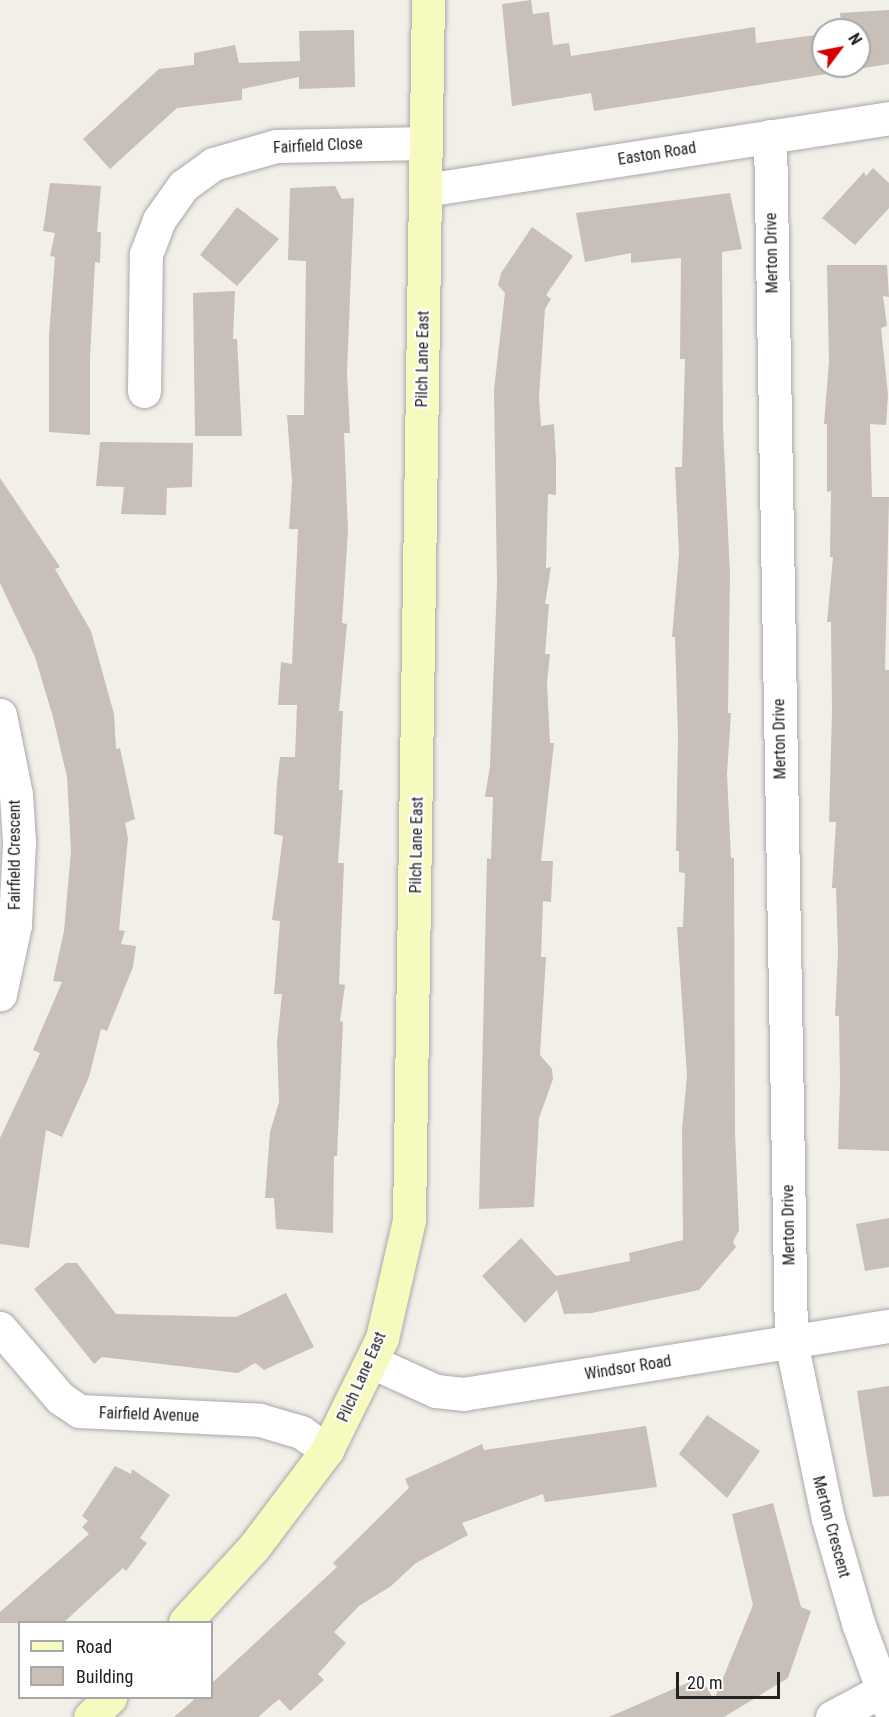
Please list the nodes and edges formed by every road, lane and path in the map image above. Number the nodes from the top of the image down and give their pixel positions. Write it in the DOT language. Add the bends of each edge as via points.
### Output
graph roads {
  1 [pos="428,0"];
  2 [pos="889,118"];
  3 [pos="770,136"];
  4 [pos="426,143"];
  5 [pos="425,190"];
  6 [pos="144,391"];
  7 [pos="0,715"];
  8 [pos="0,994"];
  9 [pos="889,1326"];
  10 [pos="0,1328"];
  11 [pos="791,1342"];
  12 [pos="372,1362"];
  13 [pos="327,1450"];
  14 [pos="188,1621"];
  15 [pos="109,1699"];
  16 [pos="886,1699"];
  17 [pos="90,1717"];
  18 [pos="832,1717"];
  1 -- 4 [label="street, Pilch Lane East"];
  2 -- 3 [label="street, Easton Road"];
  3 -- 5 [label="street, Easton Road"];
  3 -- 11 [label="street, Merton Drive"];
  4 -- 5 [label="street, Pilch Lane East"];
  4 -- 6 [label="street, Fairfield Close" via="276,146 213,164 183,186 159,220 146,254"];
  5 -- 12 [label="street, Pilch Lane East" via="412,1185 403,1258"];
  7 -- 8 [label="street, Fairfield Crescent" via="16,794 19,842 15,925"];
  9 -- 11 [label="street, Windsor Road"];
  10 -- 13 [label="street, Fairfield Avenue" via="60,1398 79,1411 260,1420 301,1432"];
  11 -- 12 [label="street, Windsor Road" via="463,1394 436,1390"];
  11 -- 16 [label="street, Merton Crescent" via="828,1519 858,1623"];
  12 -- 13 [label="street, Pilch Lane East"];
  13 -- 14 [label="street, Pilch Lane East" via="254,1546"];
  15 -- 17 [label="street"];
  16 -- 18 [label="street"];
}
